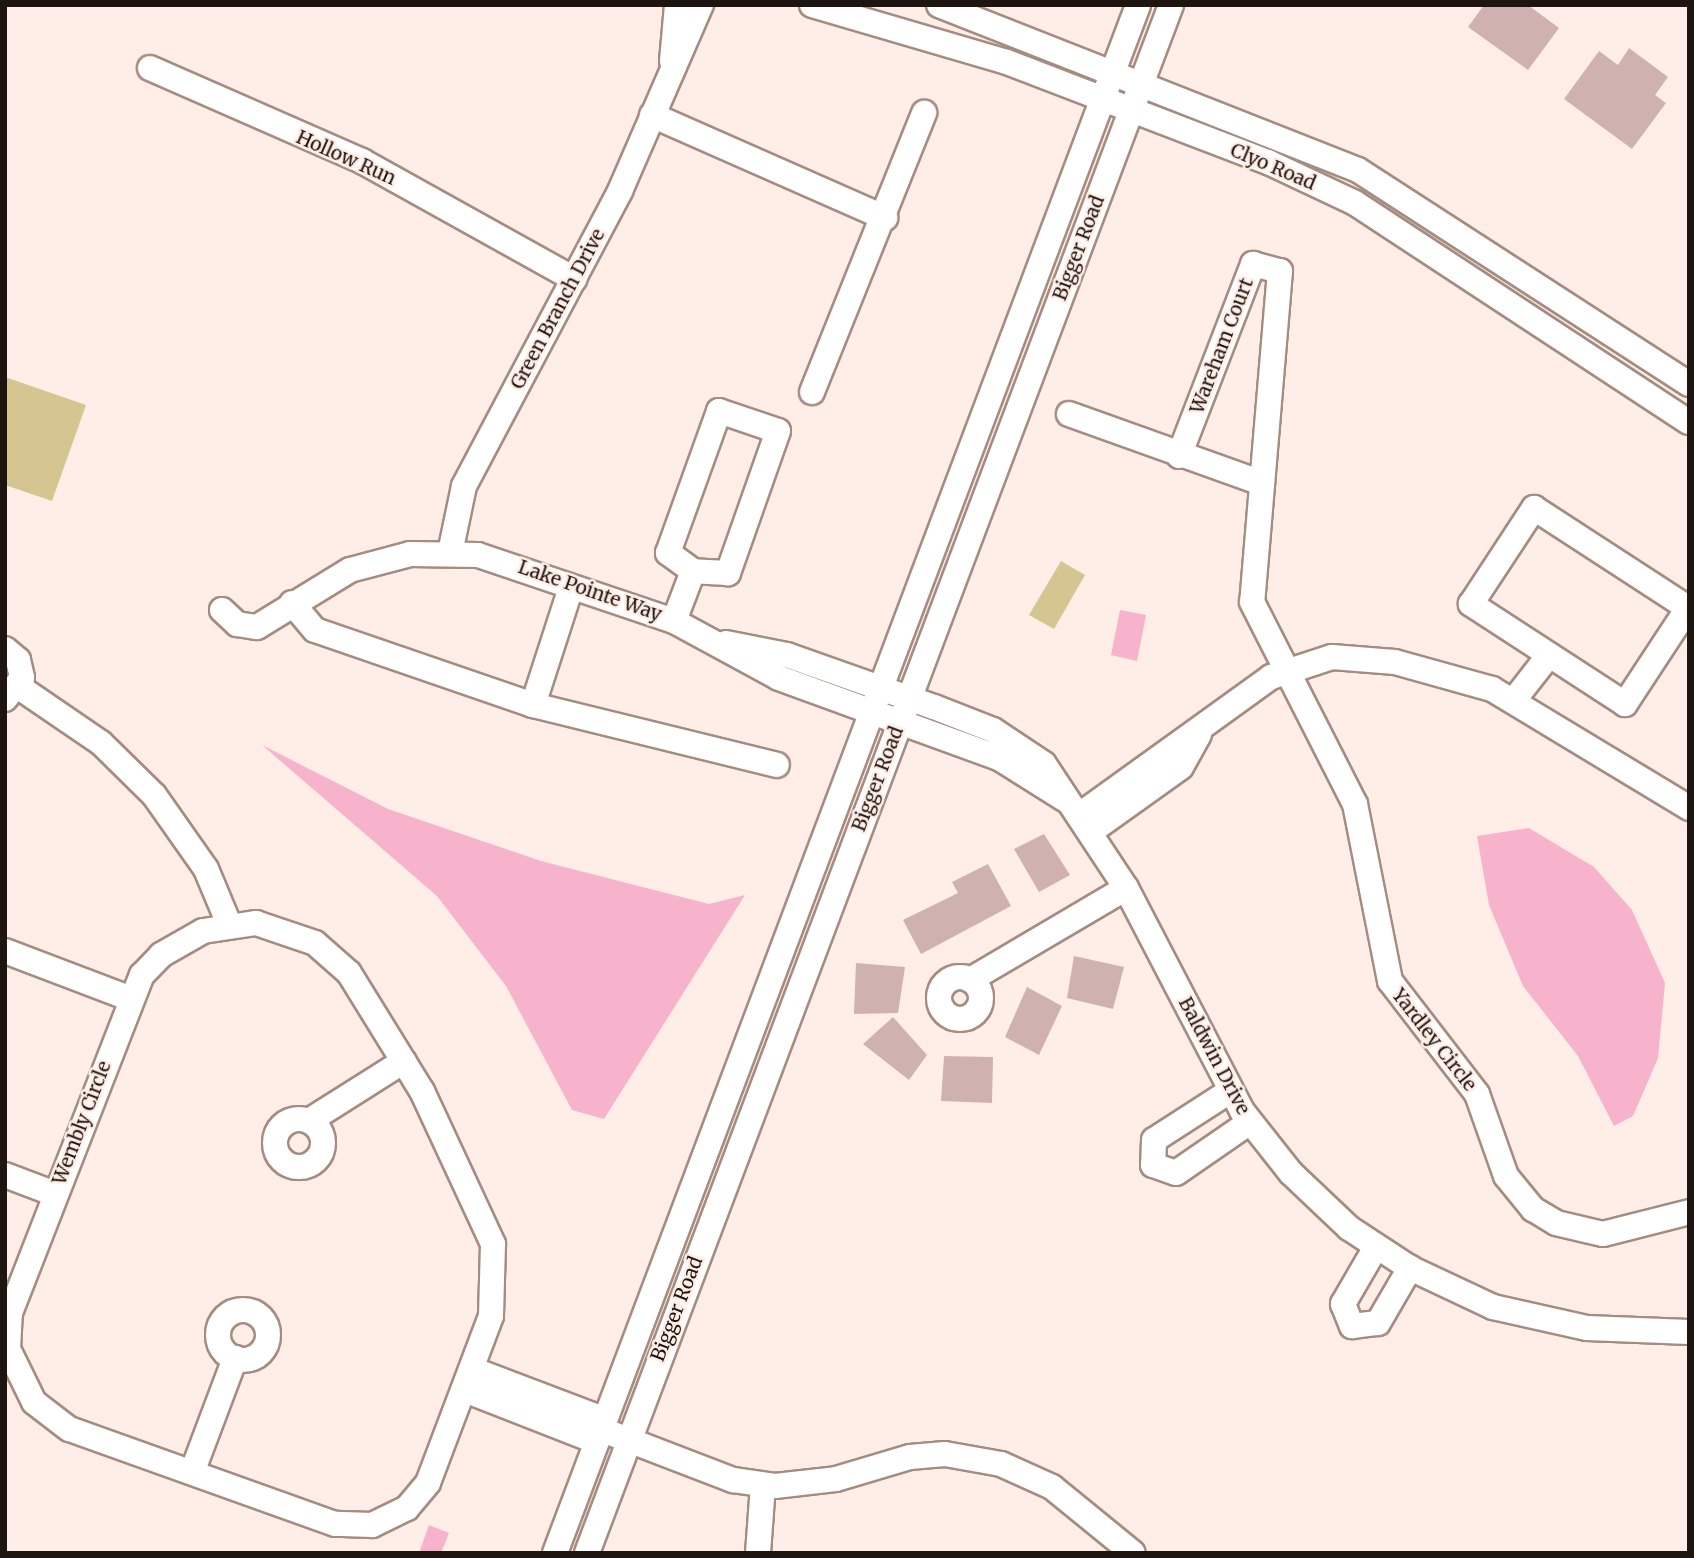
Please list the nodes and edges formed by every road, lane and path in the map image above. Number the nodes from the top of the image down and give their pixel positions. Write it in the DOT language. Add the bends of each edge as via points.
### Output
graph roads {
  1 [pos="677,5"];
  2 [pos="701,5"];
  3 [pos="812,5"];
  4 [pos="939,5"];
  5 [pos="1138,5"];
  6 [pos="1171,5"];
  7 [pos="672,66"];
  8 [pos="150,68"];
  9 [pos="1113,71"];
  10 [pos="1142,81"];
  11 [pos="1102,99"];
  12 [pos="1131,110"];
  13 [pos="924,113"];
  14 [pos="652,115"];
  15 [pos="885,218"];
  16 [pos="574,279"];
  17 [pos="1689,384"];
  18 [pos="812,392"];
  19 [pos="1069,414"];
  20 [pos="1689,422"];
  21 [pos="1180,456"];
  22 [pos="1262,483"];
  23 [pos="450,553"];
  24 [pos="693,570"];
  25 [pos="571,587"];
  26 [pos="292,603"];
  27 [pos="222,610"];
  28 [pos="674,621"];
  29 [pos="5,649"];
  30 [pos="1549,655"];
  31 [pos="1290,667"];
  32 [pos="12,693"];
  33 [pos="1514,701"];
  34 [pos="874,702"];
  35 [pos="533,705"];
  36 [pos="904,711"];
  37 [pos="776,765"];
  38 [pos="1689,808"];
  39 [pos="1082,816"];
  40 [pos="1126,888"];
  41 [pos="229,924"];
  42 [pos="5,951"];
  43 [pos="970,980"];
  44 [pos="129,998"];
  45 [pos="404,1061"];
  46 [pos="1230,1091"];
  47 [pos="310,1121"];
  48 [pos="1250,1122"];
  49 [pos="5,1175"];
  50 [pos="55,1194"];
  51 [pos="1689,1212"];
  52 [pos="1376,1247"];
  53 [pos="1410,1268"];
  54 [pos="1689,1332"];
  55 [pos="235,1358"];
  56 [pos="469,1380"];
  57 [pos="12,1382"];
  58 [pos="599,1430"];
  59 [pos="627,1439"];
  60 [pos="193,1471"];
  61 [pos="763,1485"];
  62 [pos="555,1553"];
  63 [pos="587,1553"];
  64 [pos="758,1553"];
  65 [pos="1133,1553"];
  1 -- 7 [label="street, Green Branch Drive"];
  2 -- 7 [label="street, Green Branch Drive"];
  3 -- 11 [label="street, Clyo Road" via="1007,62"];
  4 -- 9 [label="street, Clyo Road"];
  5 -- 9 [label="street, Bigger Road"];
  6 -- 10 [label="street, Bigger Road"];
  7 -- 14 [label="street, Green Branch Drive"];
  8 -- 16 [label="street, Hollow Run" via="362,161"];
  9 -- 10 [label="street, Clyo Road"];
  9 -- 11 [label="street, Bigger Road"];
  10 -- 12 [label="street, Bigger Road"];
  10 -- 17 [label="street, Clyo Road" via="1358,170"];
  11 -- 12 [label="street, Clyo Road"];
  11 -- 34 [label="street, Bigger Road"];
  12 -- 20 [label="street, Clyo Road" via="1355,203"];
  12 -- 36 [label="street, Bigger Road"];
  13 -- 15 [label="street"];
  14 -- 15 [label="street"];
  14 -- 16 [label="street, Green Branch Drive"];
  15 -- 18 [label="street"];
  16 -- 23 [label="street, Green Branch Drive" via="464,486"];
  19 -- 21 [label="street"];
  21 -- 22 [label="street"];
  21 -- 22 [label="street, Wareham Court" via="1253,264 1280,271"];
  22 -- 31 [label="street, Wareham Court" via="1252,602"];
  23 -- 25 [label="street, Lake Pointe Way" via="517,565"];
  23 -- 26 [label="street, Lake Pointe Way" via="386,558 343,572"];
  24 -- 24 [label="street" via="668,553 719,411 778,430 728,573"];
  24 -- 28 [label="street"];
  25 -- 28 [label="street, Lake Pointe Way"];
  25 -- 35 [label="street"];
  26 -- 27 [label="street, Lake Pointe Way" via="257,627 237,624"];
  26 -- 35 [label="street" via="315,630"];
  28 -- 34 [label="street, Lake Pointe Way" via="726,643 779,678"];
  29 -- 32 [label="street" via="22,669"];
  30 -- 30 [label="street" via="1625,704 1688,608 1534,508 1471,604"];
  30 -- 33 [label="street"];
  31 -- 33 [label="street" via="1332,657 1366,657 1467,679"];
  31 -- 39 [label="street" via="1248,691 1199,735"];
  31 -- 51 [label="street, Yardley Circle" via="1355,804 1393,988 1476,1094 1517,1192 1556,1223 1581,1232 1623,1233"];
  32 -- 41 [label="street" via="101,743 155,795 206,869"];
  33 -- 38 [label="street"];
  34 -- 36 [label="street, Baldwin Drive"];
  34 -- 58 [label="street, Bigger Road"];
  35 -- 37 [label="street"];
  36 -- 39 [label="street, Baldwin Drive" via="999,758"];
  36 -- 59 [label="street, Bigger Road"];
  39 -- 40 [label="street, Baldwin Drive"];
  40 -- 43 [label="street"];
  40 -- 46 [label="street, Baldwin Drive"];
  41 -- 44 [label="street, Wembly Circle" via="161,955"];
  41 -- 45 [label="street, Wembly Circle" via="276,926 333,956"];
  42 -- 44 [label="street"];
  44 -- 50 [label="street, Wembly Circle"];
  45 -- 47 [label="street"];
  45 -- 56 [label="street, Wembly Circle" via="493,1244 496,1288"];
  46 -- 48 [label="street, Baldwin Drive"];
  46 -- 48 [label="street" via="1154,1140 1153,1165 1176,1174"];
  48 -- 52 [label="street, Baldwin Drive" via="1316,1200"];
  49 -- 50 [label="street"];
  50 -- 57 [label="street, Wembly Circle" via="10,1313"];
  52 -- 53 [label="street, Baldwin Drive"];
  52 -- 53 [label="street" via="1343,1304 1352,1326 1378,1323"];
  53 -- 54 [label="street, Baldwin Drive" via="1448,1289 1537,1318 1624,1331"];
  55 -- 60 [label="street"];
  56 -- 58 [label="street"];
  56 -- 60 [label="street, Wembly Circle" via="419,1497 372,1525 335,1524"];
  57 -- 60 [label="street, Wembly Circle" via="69,1429"];
  58 -- 59 [label="street"];
  58 -- 62 [label="street, Bigger Road"];
  59 -- 61 [label="street" via="733,1480"];
  59 -- 63 [label="street, Bigger Road"];
  61 -- 64 [label="street"];
  61 -- 65 [label="street" via="824,1482 910,1457 971,1457 1052,1487"];
}
